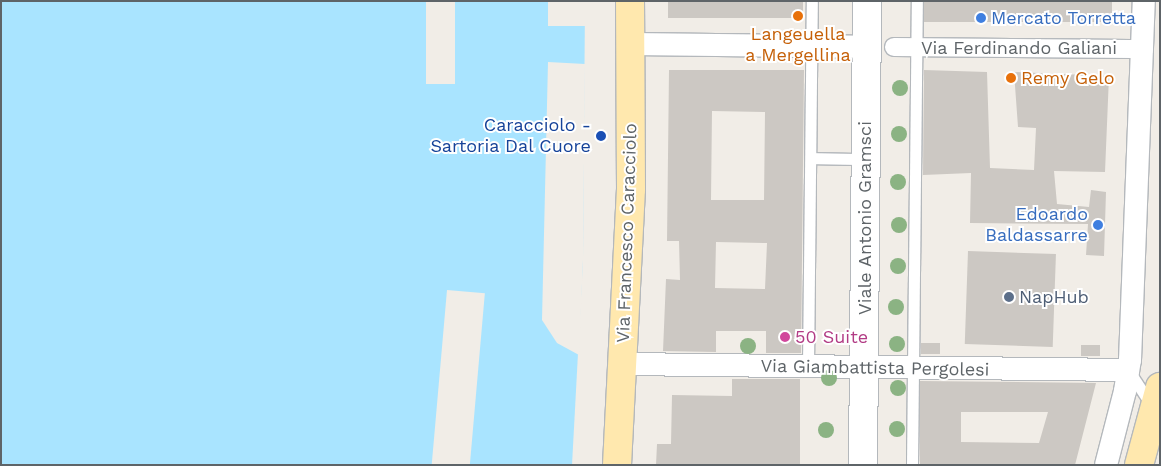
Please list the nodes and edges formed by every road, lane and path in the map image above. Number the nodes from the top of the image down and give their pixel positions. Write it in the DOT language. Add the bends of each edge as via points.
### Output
graph roads {
  1 [pos="630,1"];
  2 [pos="812,1"];
  3 [pos="866,1"];
  4 [pos="917,1"];
  5 [pos="1144,1"];
  6 [pos="632,44"];
  7 [pos="812,47"];
  8 [pos="866,47"];
  9 [pos="894,47"];
  10 [pos="917,47"];
  11 [pos="1144,49"];
  12 [pos="810,158"];
  13 [pos="865,159"];
  14 [pos="622,364"];
  15 [pos="808,367"];
  16 [pos="864,367"];
  17 [pos="913,369"];
  18 [pos="1128,370"];
  19 [pos="1158,402"];
  20 [pos="863,462"];
  21 [pos="617,465"];
  22 [pos="912,465"];
  23 [pos="1106,465"];
  24 [pos="1138,465"];
  1 -- 6 [label="main road, Via Francesco Caracciolo"];
  2 -- 7 [label="lane"];
  3 -- 8 [label="street, Viale Antonio Gramsci"];
  4 -- 10 [label="lane"];
  5 -- 11 [label="street"];
  6 -- 7 [label="street"];
  6 -- 14 [label="main road, Via Francesco Caracciolo"];
  7 -- 8 [label="street"];
  7 -- 12 [label="lane"];
  8 -- 13 [label="street, Viale Antonio Gramsci"];
  9 -- 10 [label="street, Via Ferdinando Galiani"];
  10 -- 11 [label="street, Via Ferdinando Galiani"];
  10 -- 17 [label="lane"];
  11 -- 18 [label="street"];
  12 -- 13 [label="lane"];
  12 -- 15 [label="lane"];
  13 -- 16 [label="street, Viale Antonio Gramsci"];
  14 -- 15 [label="street, Via Giambattista Pergolesi"];
  14 -- 21 [label="main road, Via Francesco Caracciolo"];
  15 -- 16 [label="street, Via Giambattista Pergolesi"];
  16 -- 17 [label="street, Via Giambattista Pergolesi"];
  16 -- 20 [label="street, Viale Antonio Gramsci"];
  17 -- 18 [label="street, Via Giambattista Pergolesi"];
  17 -- 22 [label="lane"];
  18 -- 19 [label="lane"];
  18 -- 23 [label="street"];
  19 -- 24 [label="main road"];
}
